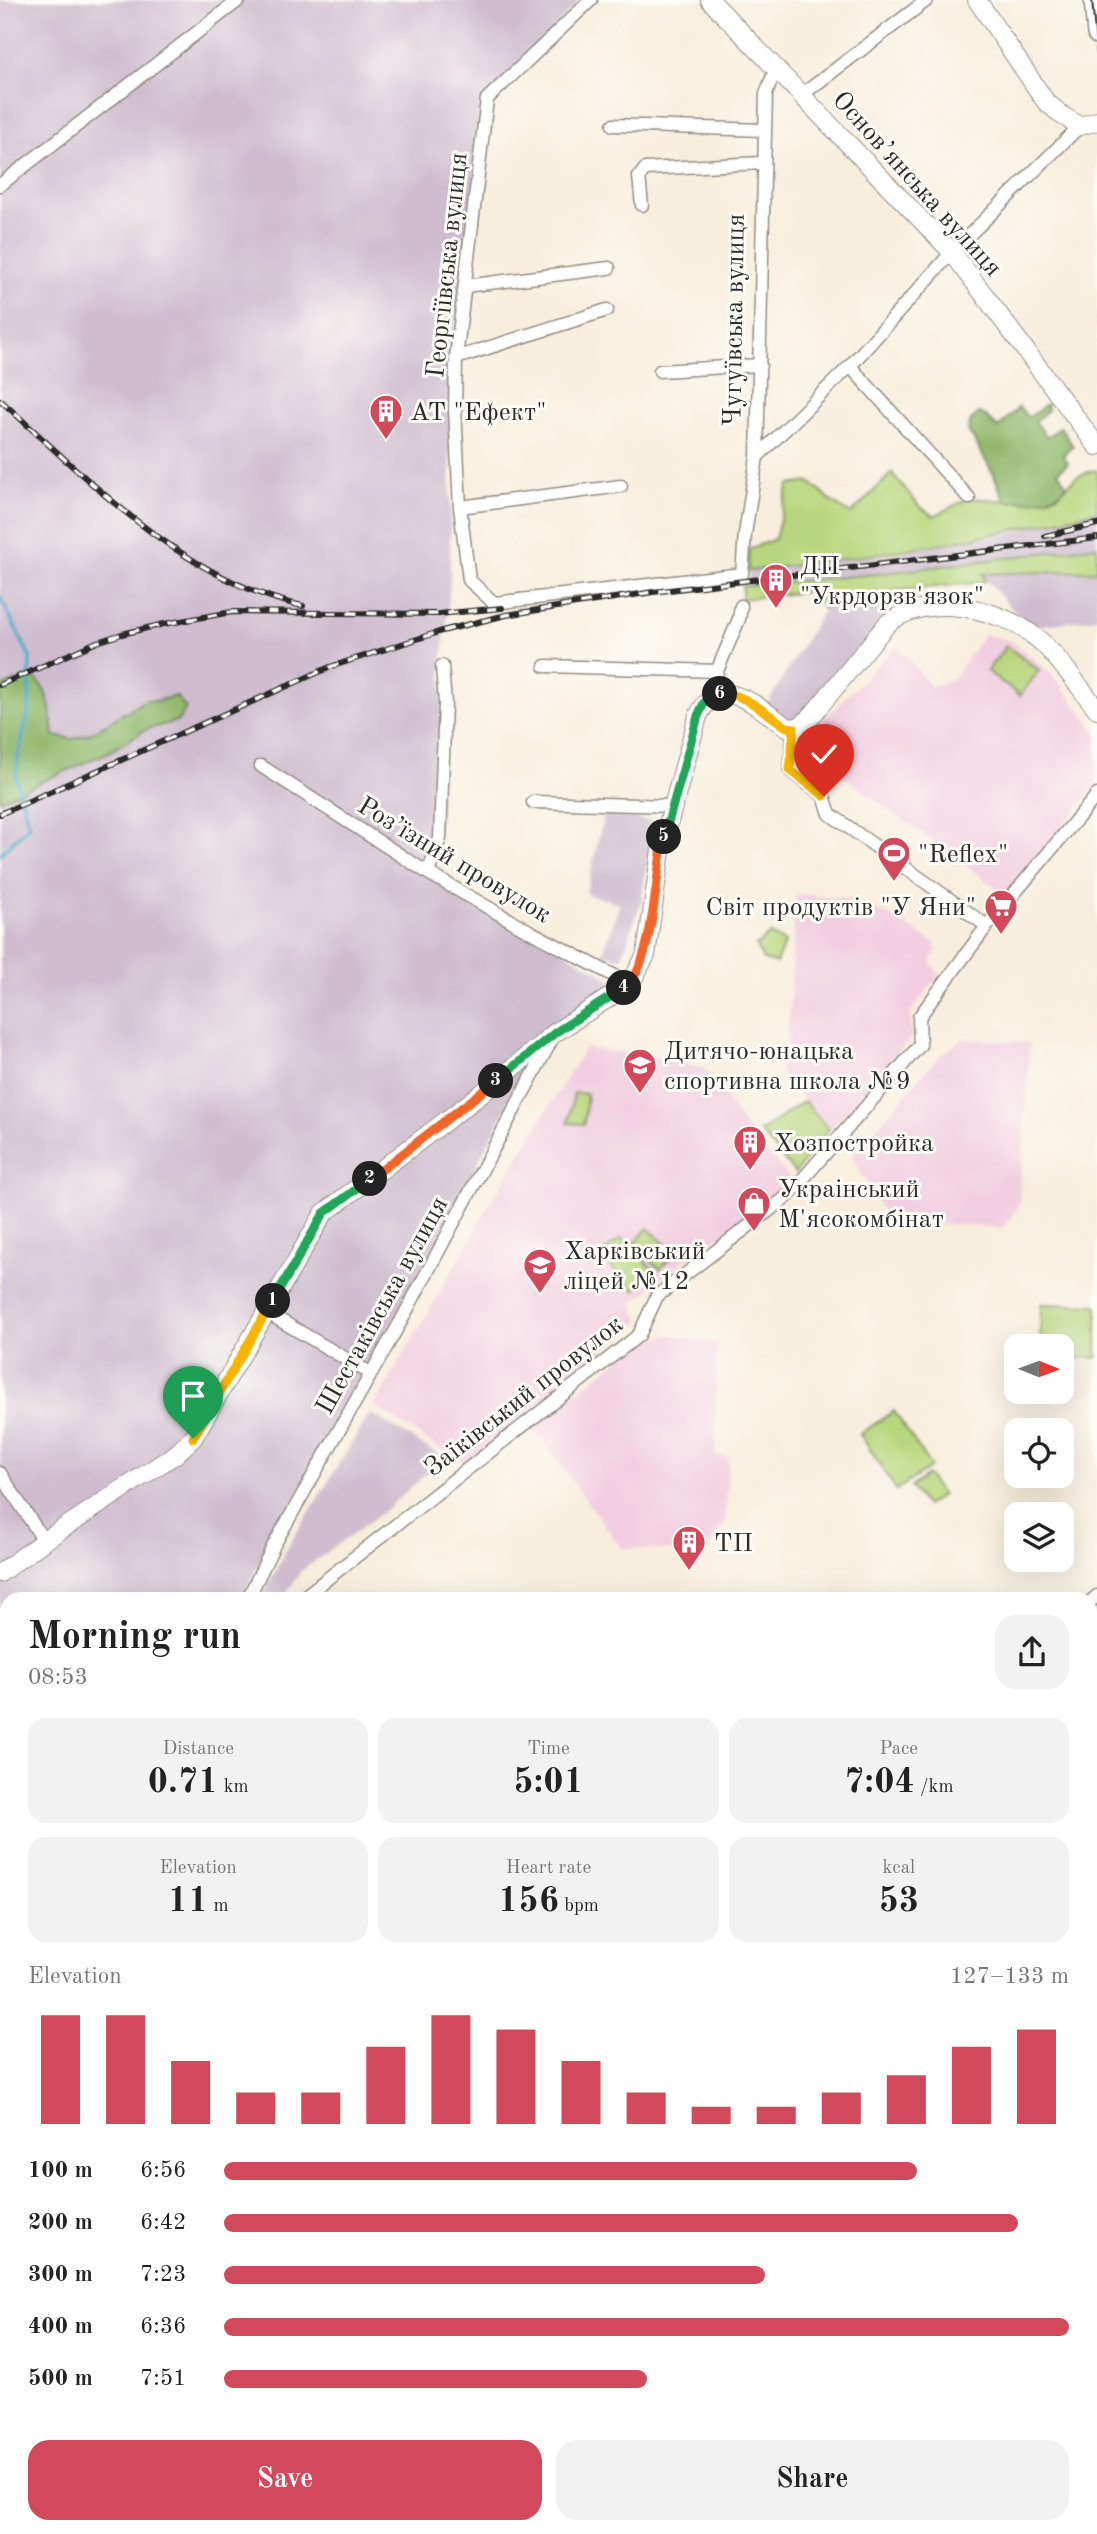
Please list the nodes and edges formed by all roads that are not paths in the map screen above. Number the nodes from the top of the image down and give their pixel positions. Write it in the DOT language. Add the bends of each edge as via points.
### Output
graph roads {
  1 [pos="239,0"];
  2 [pos="591,0"];
  3 [pos="710,0"];
  4 [pos="927,0"];
  5 [pos="977,0"];
  6 [pos="1094,0"];
  7 [pos="1097,34"];
  8 [pos="779,70"];
  9 [pos="803,94"];
  10 [pos="1089,123"];
  11 [pos="613,125"];
  12 [pos="763,130"];
  13 [pos="762,163"];
  14 [pos="0,185"];
  15 [pos="642,205"];
  16 [pos="952,252"];
  17 [pos="609,268"];
  18 [pos="465,286"];
  19 [pos="607,310"];
  20 [pos="456,358"];
  21 [pos="760,365"];
  22 [pos="850,366"];
  23 [pos="660,371"];
  24 [pos="1097,446"];
  25 [pos="757,457"];
  26 [pos="621,486"];
  27 [pos="970,498"];
  28 [pos="460,507"];
  29 [pos="469,580"];
  30 [pos="741,606"];
  31 [pos="442,666"];
  32 [pos="545,666"];
  33 [pos="717,671"];
  34 [pos="714,695"];
  35 [pos="1097,709"];
  36 [pos="794,728"];
  37 [pos="261,766"];
  38 [pos="1097,795"];
  39 [pos="533,802"];
  40 [pos="672,806"];
  41 [pos="428,873"];
  42 [pos="987,926"];
  43 [pos="630,984"];
  44 [pos="556,1032"];
  45 [pos="266,1312"];
  46 [pos="370,1373"];
  47 [pos="0,1473"];
  48 [pos="44,1541"];
  49 [pos="0,1573"];
  50 [pos="251,1592"];
  51 [pos="310,1592"];
  1 -- 14 [label="street"];
  2 -- 18 [label="street, Георгіївська вулиця" via="487,99"];
  3 -- 8 [label="street, Основ’янська вулиця"];
  4 -- 9 [label="street"];
  5 -- 10 [label="street" via="1046,102 1063,116"];
  6 -- 7 [label="main road"];
  8 -- 9 [label="street, Основ’янська вулиця"];
  8 -- 12 [label="street, Чугуївська вулиця" via="766,94"];
  9 -- 16 [label="street, Основ’янська вулиця"];
  10 -- 16 [label="street"];
  11 -- 12 [label="street"];
  12 -- 13 [label="street, Чугуївська вулиця"];
  13 -- 15 [label="street" via="645,169 639,177"];
  13 -- 21 [label="street, Чугуївська вулиця"];
  16 -- 22 [label="street"];
  16 -- 24 [label="street, Основ’янська вулиця"];
  17 -- 18 [label="street"];
  18 -- 20 [label="street, Георгіївська вулиця"];
  19 -- 20 [label="street"];
  20 -- 28 [label="street, Георгіївська вулиця"];
  21 -- 23 [label="street"];
  21 -- 25 [label="street, Чугуївська вулиця"];
  22 -- 25 [label="street"];
  22 -- 27 [label="street"];
  25 -- 29 [label="street, Чугуївська вулиця" via="742,574 494,603"];
  26 -- 28 [label="street"];
  28 -- 29 [label="street, Георгіївська вулиця"];
  30 -- 33 [label="street"];
  31 -- 41 [label="street" via="440,838"];
  32 -- 33 [label="street"];
  33 -- 34 [label="street"];
  34 -- 36 [label="street" via="739,696"];
  34 -- 40 [label="street" via="698,716"];
  35 -- 36 [label="street" via="1026,629 982,612 934,607 901,614 887,624 814,713"];
  36 -- 42 [label="street" via="790,770 824,796 830,814"];
  37 -- 41 [label="street, Роз’їзний провулок"];
  38 -- 42 [label="street, Заїківський провулок"];
  39 -- 40 [label="street"];
  40 -- 43 [label="street" via="646,955"];
  41 -- 43 [label="street, Роз’їзний провулок"];
  42 -- 51 [label="street, Заїківський провулок" via="919,1017 920,1045 788,1196 657,1296 639,1335"];
  43 -- 44 [label="street"];
  44 -- 45 [label="street" via="324,1213"];
  44 -- 46 [label="street, Шестаківська вулиця"];
  45 -- 46 [label="street"];
  45 -- 48 [label="street" via="193,1438"];
  46 -- 50 [label="street, Шестаківська вулиця"];
  47 -- 48 [label="street"];
  48 -- 49 [label="street"];
}
